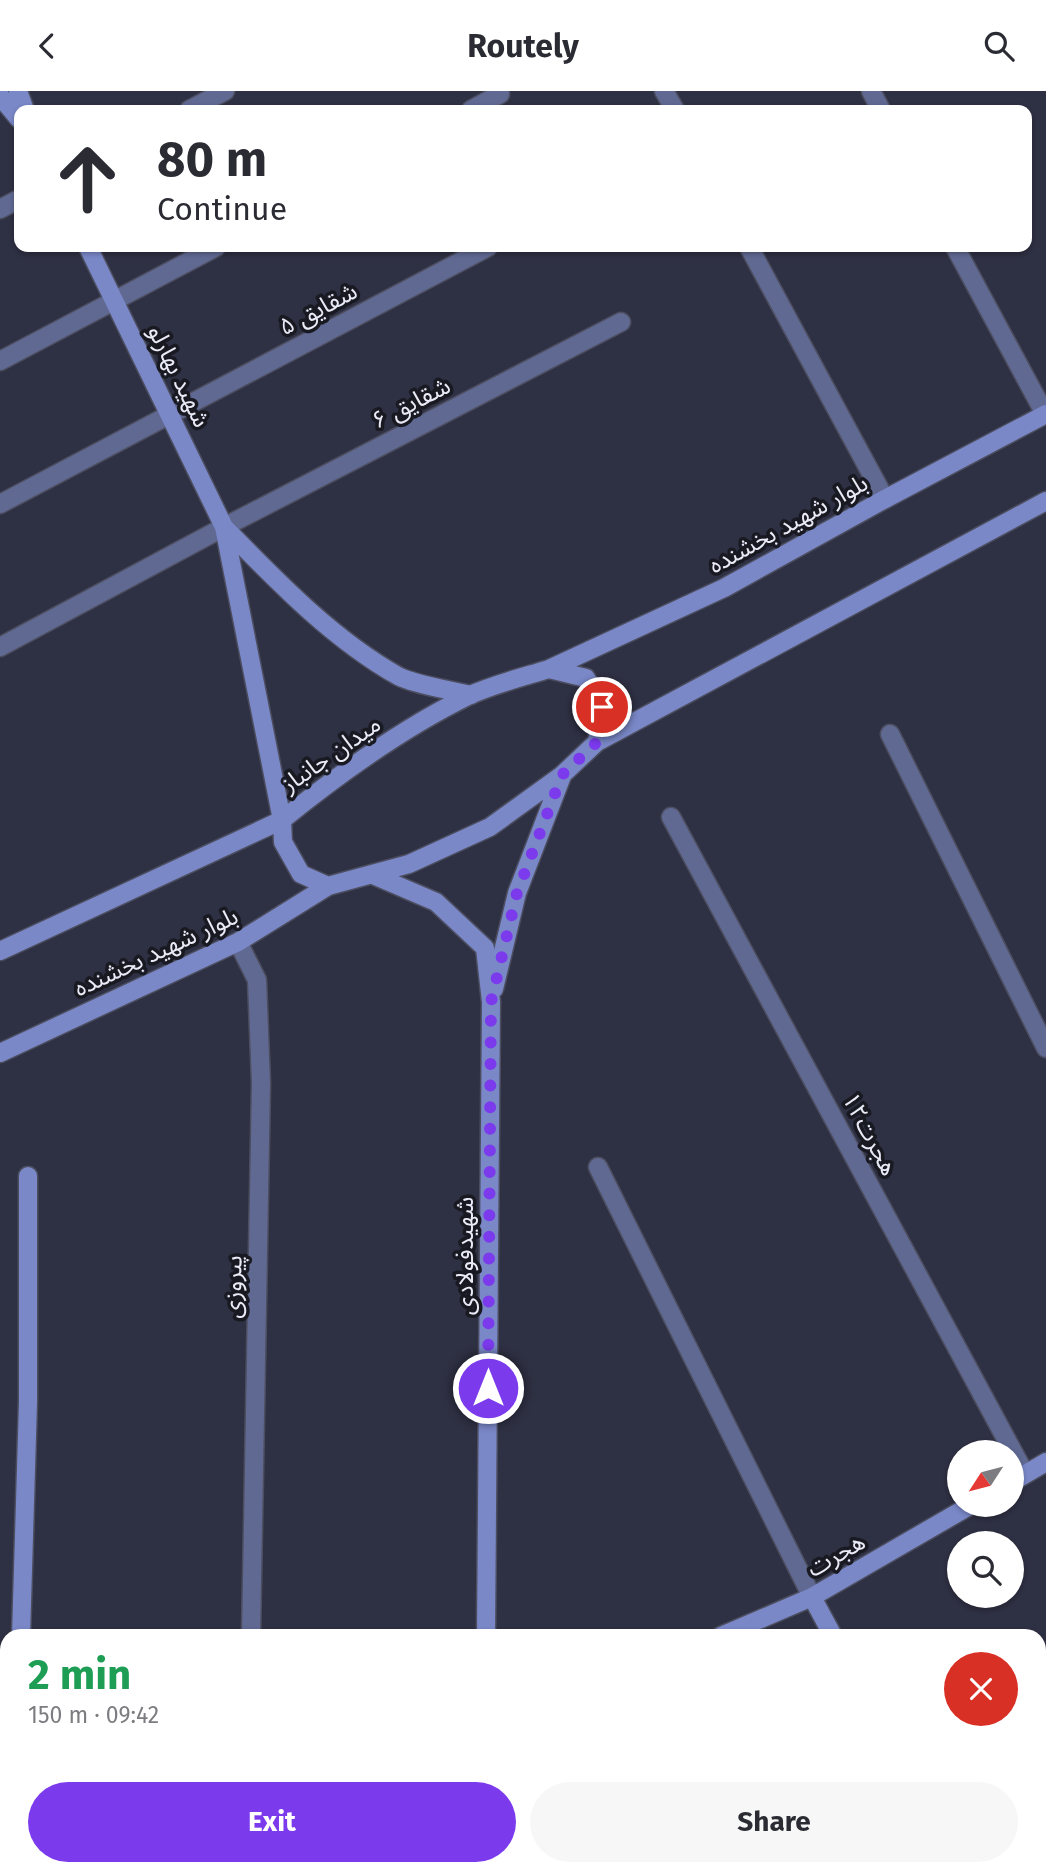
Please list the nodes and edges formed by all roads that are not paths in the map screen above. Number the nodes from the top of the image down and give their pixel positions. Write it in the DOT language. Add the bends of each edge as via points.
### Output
graph roads {
  1 [pos="225,91"];
  2 [pos="500,94"];
  3 [pos="0,96"];
  4 [pos="198,105"];
  5 [pos="480,105"];
  6 [pos="14,113"];
  7 [pos="90,252"];
  8 [pos="207,252"];
  9 [pos="479,252"];
  10 [pos="751,252"];
  11 [pos="958,252"];
  12 [pos="115,301"];
  13 [pos="621,322"];
  14 [pos="0,361"];
  15 [pos="1045,414"];
  16 [pos="171,415"];
  17 [pos="885,499"];
  18 [pos="1046,501"];
  19 [pos="0,504"];
  20 [pos="224,527"];
  21 [pos="0,647"];
  22 [pos="550,669"];
  23 [pos="471,695"];
  24 [pos="890,734"];
  25 [pos="597,742"];
  26 [pos="562,775"];
  27 [pos="671,817"];
  28 [pos="282,820"];
  29 [pos="373,875"];
  30 [pos="328,885"];
  31 [pos="238,943"];
  32 [pos="0,951"];
  33 [pos="491,1002"];
  34 [pos="1046,1048"];
  35 [pos="0,1053"];
  36 [pos="598,1167"];
  37 [pos="27,1177"];
  38 [pos="998,1440"];
  39 [pos="1046,1462"];
  40 [pos="1024,1475"];
  41 [pos="950,1517"];
  42 [pos="812,1597"];
  43 [pos="21,1629"];
  44 [pos="251,1629"];
  45 [pos="486,1629"];
  46 [pos="737,1629"];
  47 [pos="829,1629"];
  1 -- 4 [label="street"];
  2 -- 5 [label="street"];
  3 -- 6 [label="street"];
  7 -- 12 [label="street, شهید بهارلو"];
  8 -- 12 [label="street"];
  9 -- 16 [label="street, شقایق ۵"];
  10 -- 17 [label="street"];
  11 -- 15 [label="street"];
  12 -- 14 [label="street"];
  12 -- 16 [label="street, شهید بهارلو"];
  13 -- 20 [label="street, شقایق ۶"];
  15 -- 17 [label="street, بلوار شهید بخشنده"];
  16 -- 19 [label="street, شقایق ۵"];
  16 -- 20 [label="street, شهید بهارلو"];
  17 -- 22 [label="street, بلوار شهید بخشنده" via="724,588"];
  18 -- 25 [label="street"];
  20 -- 21 [label="street, شقایق ۶"];
  20 -- 23 [label="street" via="340,636 401,677"];
  20 -- 28 [label="street"];
  22 -- 23 [label="street, میدان جانباز"];
  22 -- 25 [label="street" via="586,678 602,707"];
  23 -- 28 [label="street, میدان جانباز" via="346,769"];
  24 -- 34 [label="street"];
  25 -- 26 [label="street"];
  26 -- 29 [label="street" via="490,827 409,865"];
  26 -- 33 [label="street" via="517,893"];
  27 -- 38 [label="street, هجرت۱۲"];
  28 -- 30 [label="street, میدان جانباز" via="283,842 302,874"];
  28 -- 32 [label="street"];
  29 -- 30 [label="street"];
  29 -- 33 [label="street" via="436,902 485,948"];
  30 -- 31 [label="street, بلوار شهید بخشنده"];
  31 -- 35 [label="street, بلوار شهید بخشنده"];
  31 -- 44 [label="street, پیروزی" via="257,980 261,1083"];
  33 -- 45 [label="street, شهیدفولادی"];
  36 -- 42 [label="street"];
  37 -- 43 [label="street" via="28,1402"];
  39 -- 40 [label="street"];
  41 -- 42 [label="street, هجرت"];
  42 -- 46 [label="street, هجرت"];
  42 -- 47 [label="street"];
}
